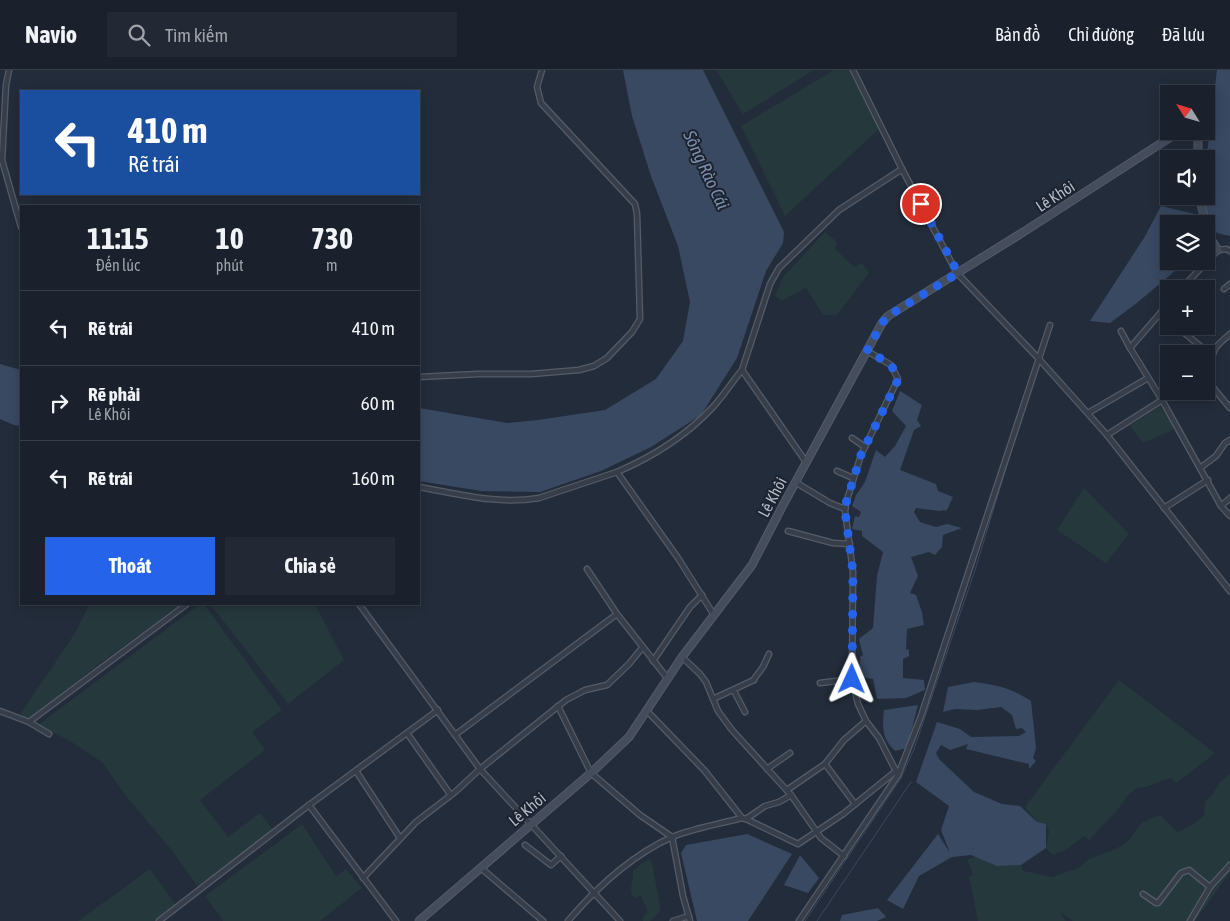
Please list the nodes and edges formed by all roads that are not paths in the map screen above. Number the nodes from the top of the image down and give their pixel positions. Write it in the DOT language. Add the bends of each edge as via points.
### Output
graph roads {
  1 [pos="9,70"];
  2 [pos="542,70"];
  3 [pos="853,70"];
  4 [pos="1166,140"];
  5 [pos="902,169"];
  6 [pos="20,223"];
  7 [pos="1215,246"];
  8 [pos="1218,250"];
  9 [pos="1230,251"];
  10 [pos="958,273"];
  11 [pos="1190,280"];
  12 [pos="1230,284"];
  13 [pos="1224,289"];
  14 [pos="1160,312"];
  15 [pos="1050,324"];
  16 [pos="1121,331"];
  17 [pos="1230,334"];
  18 [pos="1187,335"];
  19 [pos="1226,338"];
  20 [pos="1230,343"];
  21 [pos="1199,345"];
  22 [pos="1130,348"];
  23 [pos="1215,348"];
  24 [pos="867,351"];
  25 [pos="1039,359"];
  26 [pos="742,370"];
  27 [pos="420,377"];
  28 [pos="1148,378"];
  29 [pos="1215,390"];
  30 [pos="1160,397"];
  31 [pos="1162,400"];
  32 [pos="1230,408"];
  33 [pos="1088,413"];
  34 [pos="1106,435"];
  35 [pos="852,438"];
  36 [pos="1230,440"];
  37 [pos="865,447"];
  38 [pos="806,462"];
  39 [pos="1200,468"];
  40 [pos="837,471"];
  41 [pos="616,472"];
  42 [pos="853,478"];
  43 [pos="1208,480"];
  44 [pos="796,482"];
  45 [pos="420,486"];
  46 [pos="1230,498"];
  47 [pos="1222,506"];
  48 [pos="1164,508"];
  49 [pos="845,509"];
  50 [pos="1230,516"];
  51 [pos="788,531"];
  52 [pos="850,544"];
  53 [pos="587,570"];
  54 [pos="1230,591"];
  55 [pos="702,595"];
  56 [pos="186,605"];
  57 [pos="360,605"];
  58 [pos="617,614"];
  59 [pos="714,615"];
  60 [pos="642,648"];
  61 [pos="768,654"];
  62 [pos="682,657"];
  63 [pos="653,661"];
  64 [pos="852,679"];
  65 [pos="668,680"];
  66 [pos="820,684"];
  67 [pos="734,691"];
  68 [pos="714,699"];
  69 [pos="558,706"];
  70 [pos="438,710"];
  71 [pos="0,711"];
  72 [pos="648,712"];
  73 [pos="745,712"];
  74 [pos="866,721"];
  75 [pos="29,722"];
  76 [pos="407,733"];
  77 [pos="49,734"];
  78 [pos="455,734"];
  79 [pos="790,753"];
  80 [pos="825,764"];
  81 [pos="480,769"];
  82 [pos="767,769"];
  83 [pos="356,771"];
  84 [pos="591,773"];
  85 [pos="897,773"];
  86 [pos="787,790"];
  87 [pos="450,794"];
  88 [pos="791,795"];
  89 [pos="855,804"];
  90 [pos="309,805"];
  91 [pos="744,818"];
  92 [pos="531,824"];
  93 [pos="817,832"];
  94 [pos="672,837"];
  95 [pos="400,838"];
  96 [pos="525,845"];
  97 [pos="561,856"];
  98 [pos="844,856"];
  99 [pos="1230,865"];
  100 [pos="481,868"];
  101 [pos="363,878"];
  102 [pos="1210,887"];
  103 [pos="593,893"];
  104 [pos="1143,894"];
  105 [pos="690,918"];
  106 [pos="159,921"];
  107 [pos="396,921"];
  108 [pos="419,921"];
  109 [pos="543,921"];
  110 [pos="568,921"];
  111 [pos="620,921"];
  112 [pos="674,921"];
  113 [pos="799,921"];
  114 [pos="1190,921"];
  1 -- 6 [label="street" via="2,160"];
  2 -- 27 [label="street" via="537,87 541,103 635,204 638,325 614,352 598,364 584,369"];
  3 -- 5 [label="street"];
  4 -- 10 [label="street, Lê Khôi"];
  5 -- 10 [label="street"];
  5 -- 26 [label="street" via="839,210 779,268 770,284"];
  7 -- 8 [label="street"];
  8 -- 9 [label="street"];
  8 -- 11 [label="street"];
  10 -- 24 [label="street, Lê Khôi" via="888,316"];
  10 -- 25 [label="street"];
  12 -- 13 [label="street"];
  14 -- 22 [label="street"];
  15 -- 25 [label="street"];
  16 -- 22 [label="street"];
  17 -- 19 [label="street"];
  18 -- 21 [label="street"];
  19 -- 20 [label="street"];
  19 -- 23 [label="street"];
  22 -- 28 [label="street"];
  24 -- 37 [label="street" via="891,366 898,380"];
  24 -- 38 [label="street, Lê Khôi"];
  25 -- 33 [label="street"];
  25 -- 85 [label="street" via="921,716"];
  26 -- 38 [label="street"];
  26 -- 41 [label="street" via="699,420 652,455"];
  28 -- 30 [label="street"];
  28 -- 33 [label="street"];
  29 -- 32 [label="street"];
  31 -- 34 [label="street"];
  31 -- 39 [label="street"];
  33 -- 34 [label="street"];
  34 -- 48 [label="street"];
  35 -- 37 [label="street"];
  36 -- 39 [label="street"];
  37 -- 42 [label="street"];
  38 -- 44 [label="street, Lê Khôi"];
  39 -- 43 [label="street"];
  40 -- 42 [label="street"];
  41 -- 45 [label="street" via="528,500 475,498"];
  41 -- 55 [label="street"];
  42 -- 49 [label="street"];
  43 -- 47 [label="street"];
  43 -- 48 [label="street"];
  44 -- 49 [label="street"];
  44 -- 59 [label="street, Lê Khôi" via="752,565"];
  46 -- 47 [label="street"];
  47 -- 50 [label="street"];
  48 -- 54 [label="street"];
  49 -- 52 [label="street"];
  51 -- 52 [label="street" via="833,543"];
  52 -- 64 [label="street"];
  53 -- 58 [label="street"];
  55 -- 59 [label="street"];
  55 -- 63 [label="street"];
  56 -- 75 [label="street"];
  57 -- 70 [label="street"];
  58 -- 60 [label="street"];
  58 -- 78 [label="street"];
  59 -- 62 [label="street, Lê Khôi"];
  60 -- 63 [label="street"];
  60 -- 69 [label="street" via="607,685 585,690"];
  61 -- 67 [label="street" via="764,667 754,680"];
  62 -- 65 [label="street, Lê Khôi"];
  62 -- 68 [label="street" via="700,674"];
  63 -- 65 [label="street"];
  64 -- 66 [label="street"];
  64 -- 74 [label="street"];
  65 -- 72 [label="street, Lê Khôi"];
  67 -- 68 [label="street"];
  67 -- 73 [label="street"];
  68 -- 82 [label="street" via="726,723"];
  69 -- 81 [label="street"];
  69 -- 84 [label="street"];
  70 -- 76 [label="street"];
  70 -- 78 [label="street"];
  71 -- 75 [label="street"];
  72 -- 84 [label="street, Lê Khôi" via="629,737"];
  72 -- 91 [label="street" via="705,771"];
  74 -- 80 [label="street" via="844,740"];
  74 -- 85 [label="street"];
  75 -- 77 [label="street"];
  76 -- 83 [label="street"];
  76 -- 87 [label="street"];
  78 -- 81 [label="street"];
  79 -- 82 [label="street"];
  80 -- 86 [label="street"];
  80 -- 89 [label="street"];
  81 -- 87 [label="street"];
  81 -- 92 [label="street"];
  82 -- 86 [label="street"];
  83 -- 90 [label="street"];
  83 -- 95 [label="street"];
  84 -- 92 [label="street, Lê Khôi"];
  84 -- 94 [label="street" via="640,815"];
  85 -- 89 [label="street"];
  85 -- 98 [label="street"];
  86 -- 88 [label="street"];
  87 -- 95 [label="street"];
  88 -- 91 [label="street"];
  88 -- 93 [label="street"];
  89 -- 93 [label="street"];
  90 -- 101 [label="street"];
  90 -- 106 [label="street"];
  91 -- 93 [label="street" via="798,844"];
  91 -- 94 [label="street"];
  92 -- 97 [label="street"];
  92 -- 100 [label="street, Lê Khôi"];
  93 -- 98 [label="street"];
  94 -- 103 [label="street" via="622,868"];
  94 -- 105 [label="street"];
  95 -- 101 [label="street"];
  96 -- 97 [label="street" via="551,865"];
  97 -- 103 [label="street"];
  98 -- 113 [label="street"];
  99 -- 102 [label="street"];
  100 -- 108 [label="street, Lê Khôi"];
  100 -- 109 [label="street"];
  101 -- 107 [label="street"];
  102 -- 104 [label="street" via="1189,870 1181,873 1158,903"];
  102 -- 114 [label="street"];
  103 -- 110 [label="street"];
  103 -- 111 [label="street"];
  105 -- 112 [label="street"];
}
